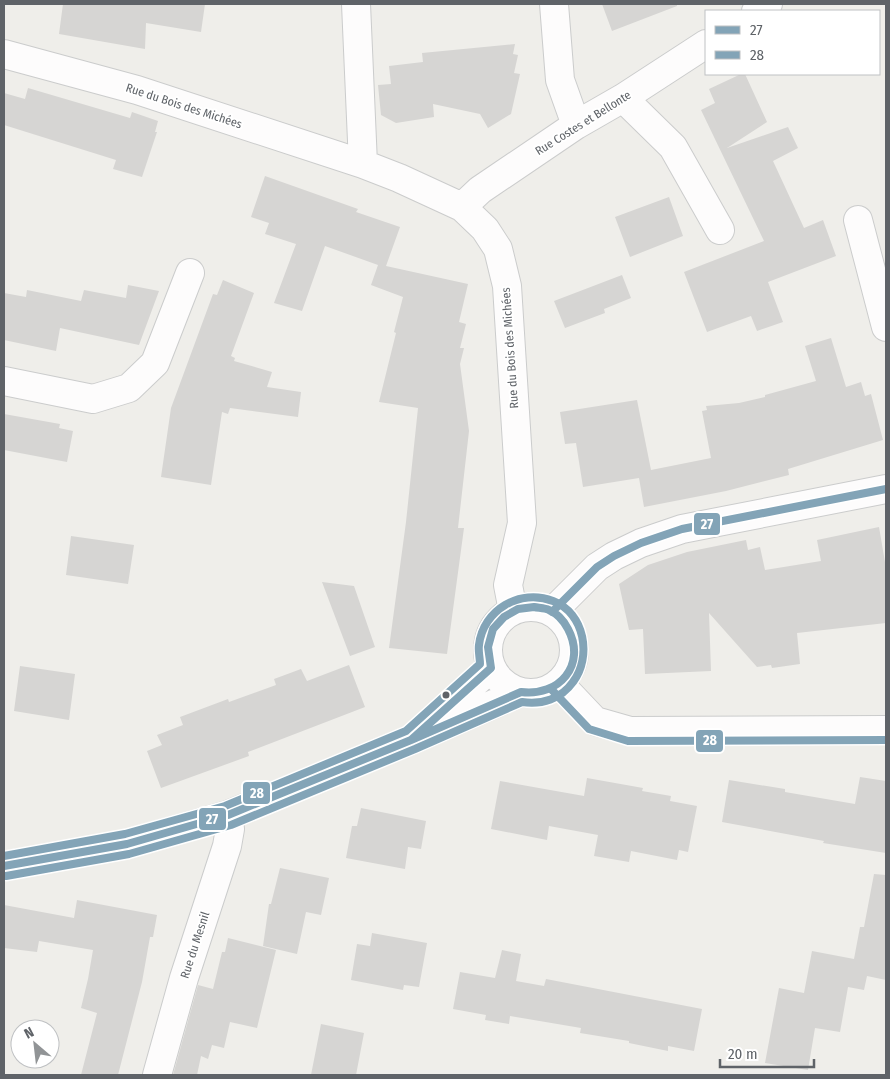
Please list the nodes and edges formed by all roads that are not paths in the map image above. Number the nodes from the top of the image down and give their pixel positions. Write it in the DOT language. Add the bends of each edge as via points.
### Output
graph roads {
  1 [pos="356,4"];
  2 [pos="554,4"];
  3 [pos="705,45"];
  4 [pos="4,54"];
  5 [pos="623,98"];
  6 [pos="576,125"];
  7 [pos="363,164"];
  8 [pos="462,207"];
  9 [pos="858,220"];
  10 [pos="720,230"];
  11 [pos="190,273"];
  12 [pos="886,327"];
  13 [pos="4,381"];
  14 [pos="886,489"];
  15 [pos="513,611"];
  16 [pos="552,612"];
  17 [pos="491,668"];
  18 [pos="559,683"];
  19 [pos="521,692"];
  20 [pos="886,730"];
  21 [pos="411,740"];
  22 [pos="228,814"];
  23 [pos="4,866"];
  24 [pos="157,1075"];
  1 -- 7 [label="street"];
  2 -- 6 [label="street" via="560,80"];
  3 -- 5 [label="street, Rue Costes et Bellonte"];
  4 -- 7 [label="street, Rue du Bois des Michées" via="138,90"];
  5 -- 6 [label="street, Rue Costes et Bellonte"];
  5 -- 10 [label="street" via="673,147"];
  6 -- 8 [label="street, Rue Costes et Bellonte" via="480,190"];
  7 -- 8 [label="street, Rue du Bois des Michées"];
  8 -- 15 [label="street, Rue du Bois des Michées" via="485,229 498,249 507,286 522,523 508,585"];
  9 -- 12 [label="street"];
  11 -- 13 [label="street" via="155,364 129,388 93,399"];
  14 -- 16 [label="street" via="682,530 641,543 597,567"];
  15 -- 16 [label="street" via="528,606"];
  15 -- 17 [label="street" via="500,620 491,633 488,651"];
  16 -- 18 [label="street" via="571,632 575,649 570,670"];
  17 -- 19 [label="street" via="503,684"];
  17 -- 21 [label="street"];
  18 -- 19 [label="street" via="538,693"];
  18 -- 20 [label="street" via="595,721 630,731"];
  19 -- 21 [label="street"];
  21 -- 22 [label="street"];
  22 -- 23 [label="street" via="127,844"];
  22 -- 24 [label="street, Rue du Mesnil" via="227,846 184,978"];
}
